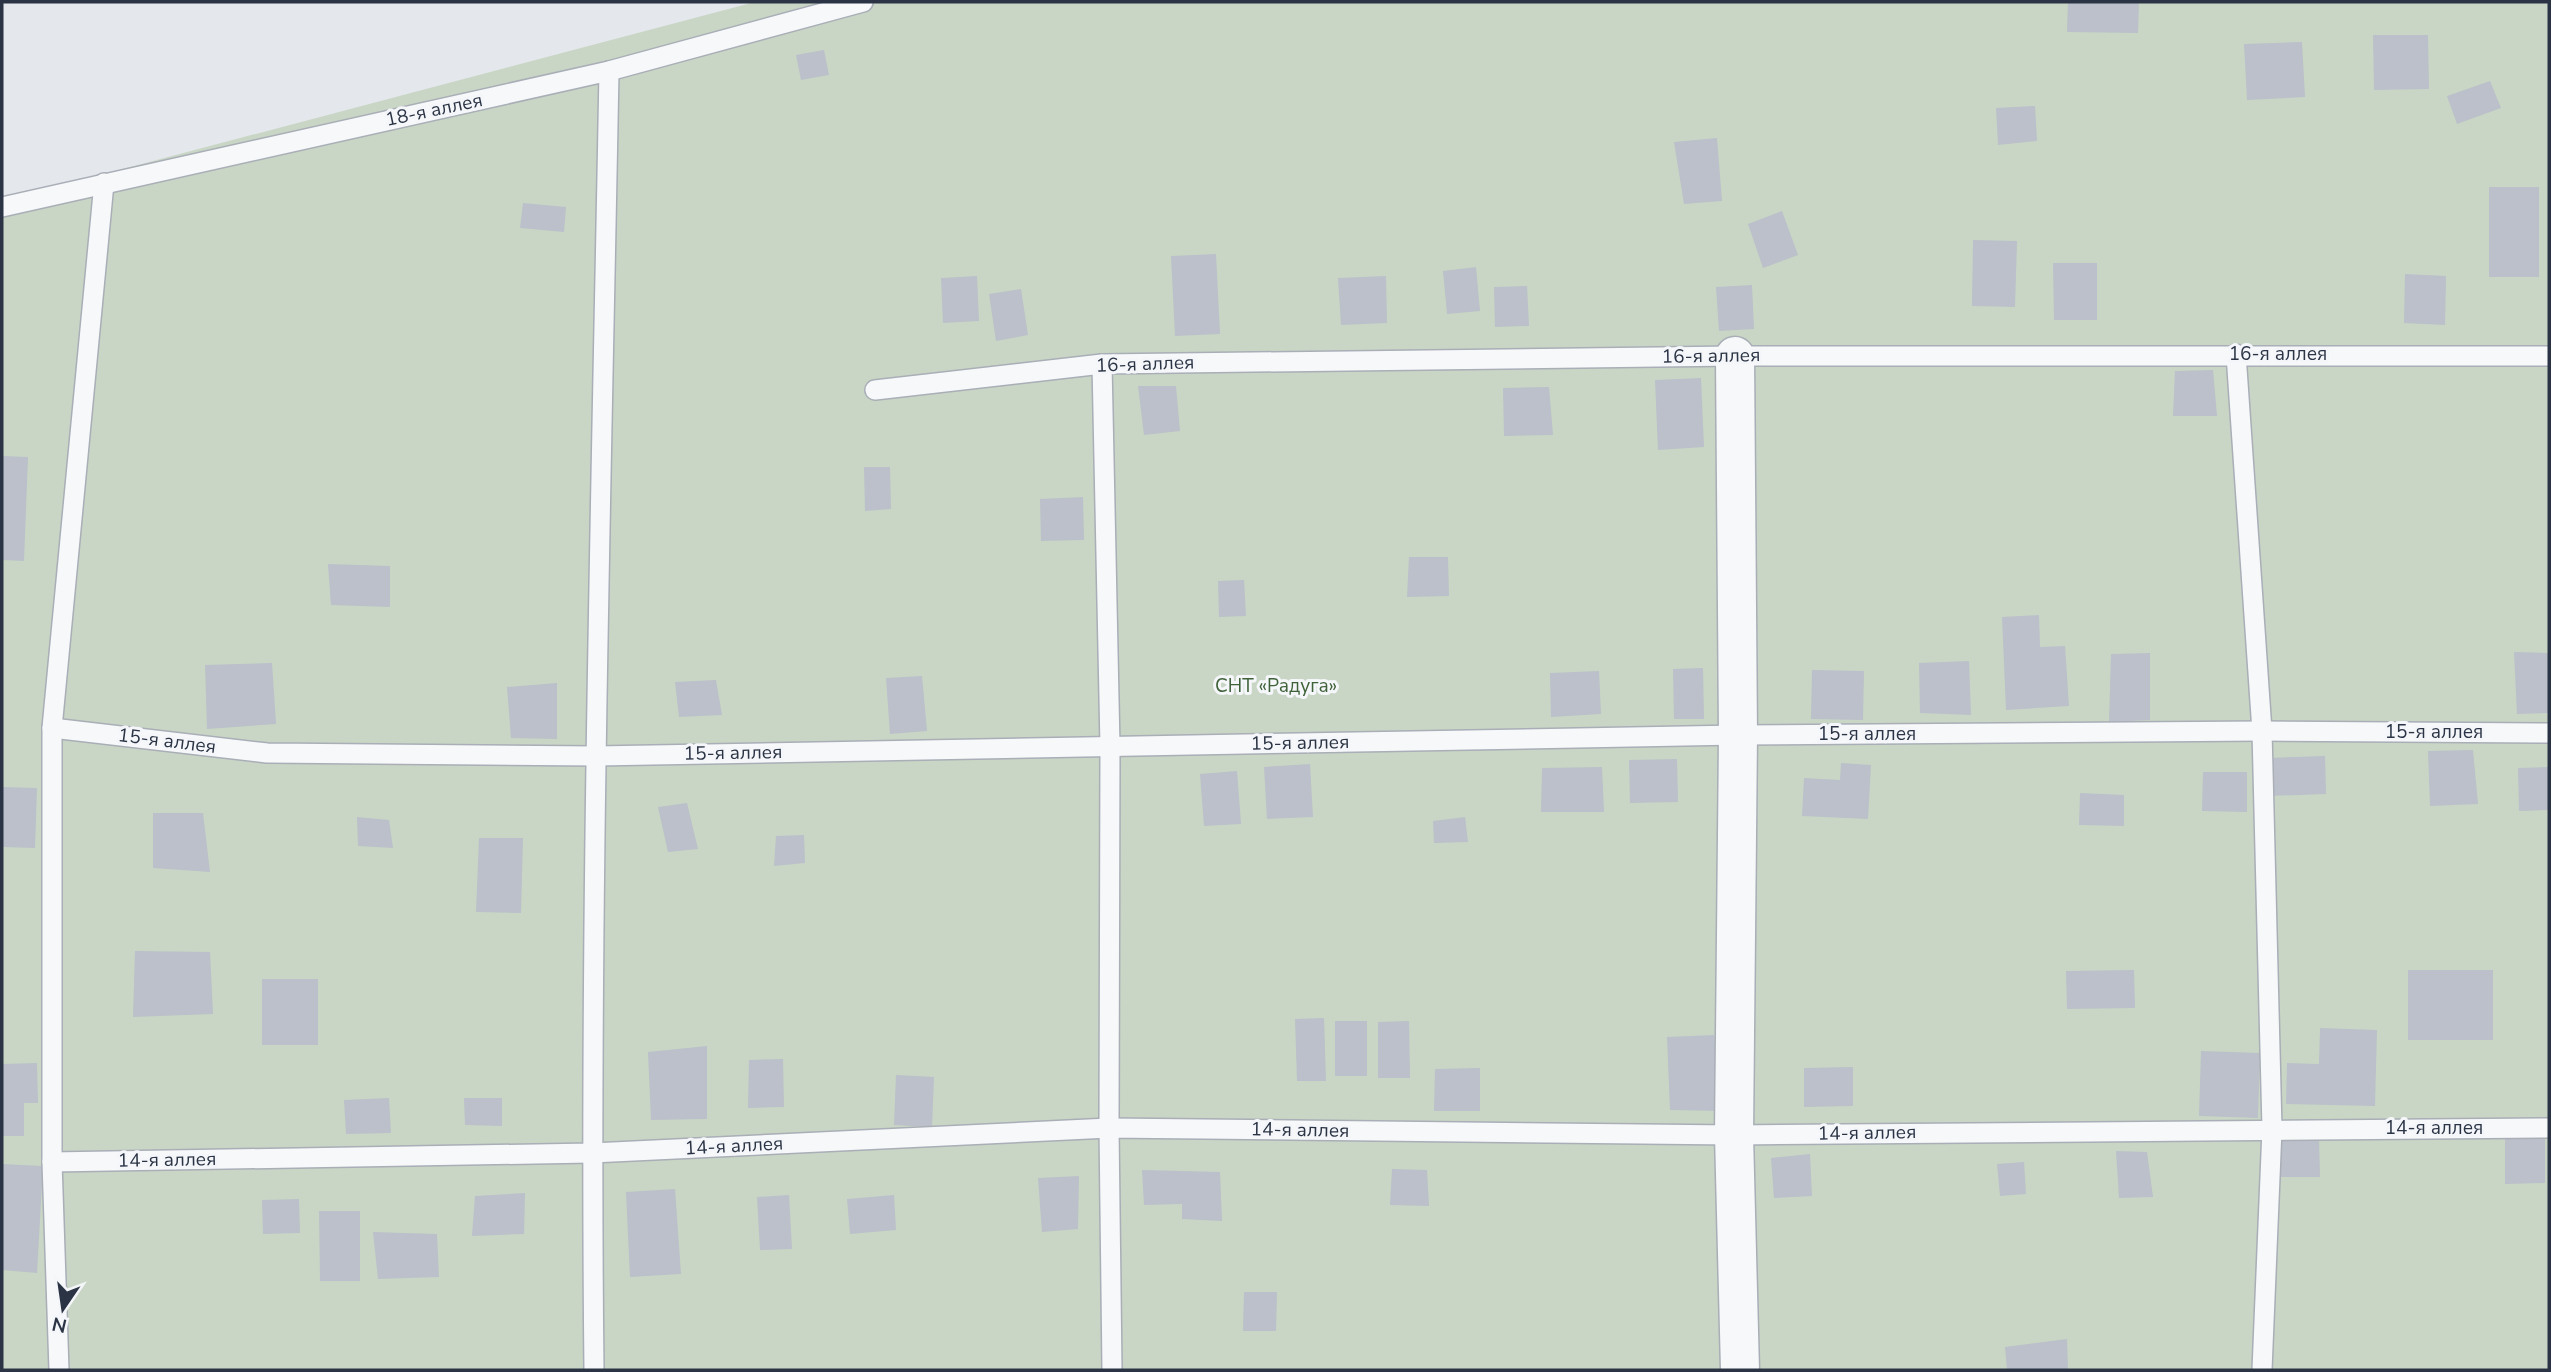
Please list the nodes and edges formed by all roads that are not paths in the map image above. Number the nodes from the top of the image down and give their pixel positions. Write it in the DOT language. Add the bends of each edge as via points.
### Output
graph roads {
  1 [pos="863,2"];
  2 [pos="609,71"];
  3 [pos="104,183"];
  4 [pos="2,206"];
  5 [pos="2236,354"];
  6 [pos="1735,356"];
  7 [pos="2549,356"];
  8 [pos="1102,364"];
  9 [pos="875,390"];
  10 [pos="52,728"];
  11 [pos="2262,731"];
  12 [pos="2549,733"];
  13 [pos="1738,735"];
  14 [pos="1110,746"];
  15 [pos="596,756"];
  16 [pos="1109,1128"];
  17 [pos="2549,1128"];
  18 [pos="2272,1129"];
  19 [pos="1734,1135"];
  20 [pos="592,1153"];
  21 [pos="52,1161"];
  22 [pos="59,1370"];
  23 [pos="594,1370"];
  24 [pos="1112,1370"];
  25 [pos="1740,1370"];
  26 [pos="2262,1370"];
  1 -- 2 [label="lane, 18-я аллея"];
  2 -- 3 [label="lane, 18-я аллея"];
  2 -- 15 [label="lane"];
  3 -- 4 [label="lane, 18-я аллея"];
  3 -- 10 [label="lane"];
  5 -- 6 [label="lane, 16-я аллея"];
  5 -- 7 [label="lane, 16-я аллея"];
  5 -- 11 [label="lane"];
  6 -- 8 [label="lane, 16-я аллея"];
  6 -- 13 [label="street"];
  8 -- 9 [label="lane, 16-я аллея"];
  8 -- 14 [label="lane"];
  10 -- 15 [label="lane, 15-я аллея" via="267,752"];
  10 -- 21 [label="lane"];
  11 -- 12 [label="lane, 15-я аллея"];
  11 -- 13 [label="lane, 15-я аллея"];
  11 -- 18 [label="lane"];
  13 -- 14 [label="lane, 15-я аллея"];
  13 -- 19 [label="street"];
  14 -- 15 [label="lane, 15-я аллея"];
  14 -- 16 [label="lane"];
  15 -- 20 [label="lane"];
  16 -- 19 [label="lane, 14-я аллея"];
  16 -- 20 [label="lane, 14-я аллея"];
  16 -- 24 [label="lane"];
  17 -- 18 [label="lane, 14-я аллея"];
  18 -- 19 [label="lane, 14-я аллея"];
  18 -- 26 [label="lane"];
  19 -- 25 [label="street"];
  20 -- 21 [label="lane, 14-я аллея"];
  20 -- 23 [label="lane"];
  21 -- 22 [label="lane"];
}
